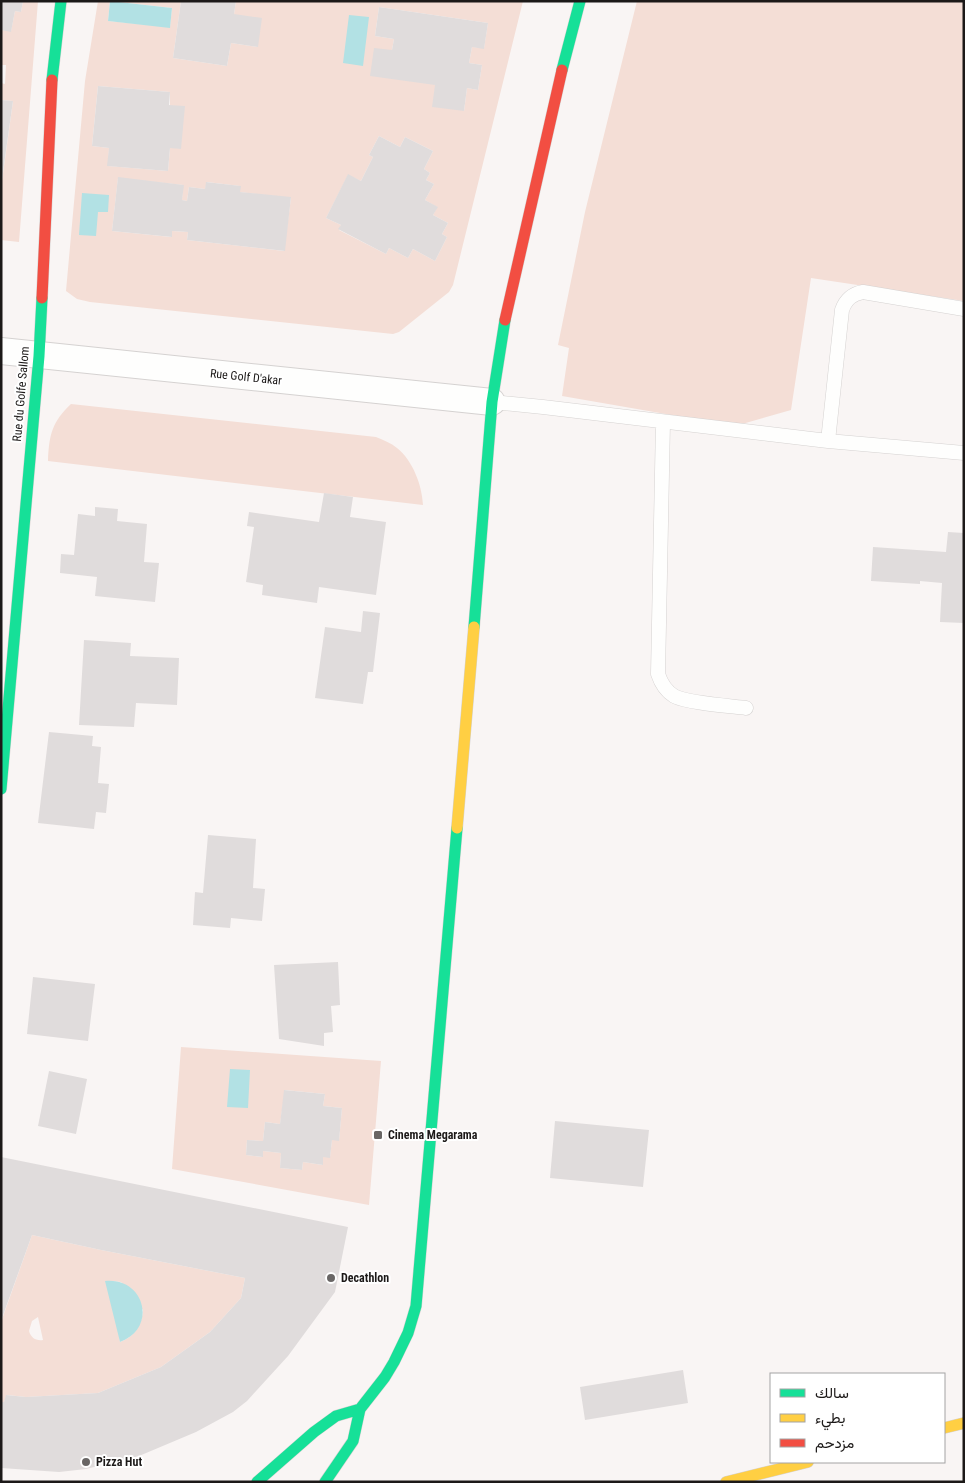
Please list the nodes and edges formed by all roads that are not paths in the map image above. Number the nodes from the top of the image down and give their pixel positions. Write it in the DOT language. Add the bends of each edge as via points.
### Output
graph roads {
  1 [pos="61,1"];
  2 [pos="580,1"];
  3 [pos="964,309"];
  4 [pos="1,351"];
  5 [pos="39,356"];
  6 [pos="492,402"];
  7 [pos="663,422"];
  8 [pos="828,441"];
  9 [pos="964,453"];
  10 [pos="746,708"];
  11 [pos="1,789"];
  12 [pos="360,1409"];
  13 [pos="964,1423"];
  14 [pos="945,1428"];
  15 [pos="804,1463"];
  16 [pos="257,1482"];
  17 [pos="325,1482"];
  18 [pos="726,1482"];
  1 -- 5 [label="main road, Rue du Golfe Sallom" via="52,74"];
  2 -- 6 [label="main road" via="507,305"];
  3 -- 8 [label="lane" via="863,292 849,297 842,310"];
  4 -- 5 [label="street, Rue Golf D'akar"];
  5 -- 6 [label="street, Rue Golf D'akar"];
  5 -- 11 [label="main road, Rue du Golfe Sallom"];
  6 -- 7 [label="lane"];
  6 -- 12 [label="main road" via="418,1293 414,1319 405,1340 385,1377"];
  7 -- 8 [label="lane"];
  7 -- 10 [label="lane" via="660,679 667,691 680,699"];
  8 -- 9 [label="lane"];
  12 -- 16 [label="main road" via="336,1416"];
  12 -- 17 [label="main road" via="353,1442"];
  13 -- 14 [label="main road"];
  15 -- 18 [label="main road"];
}
